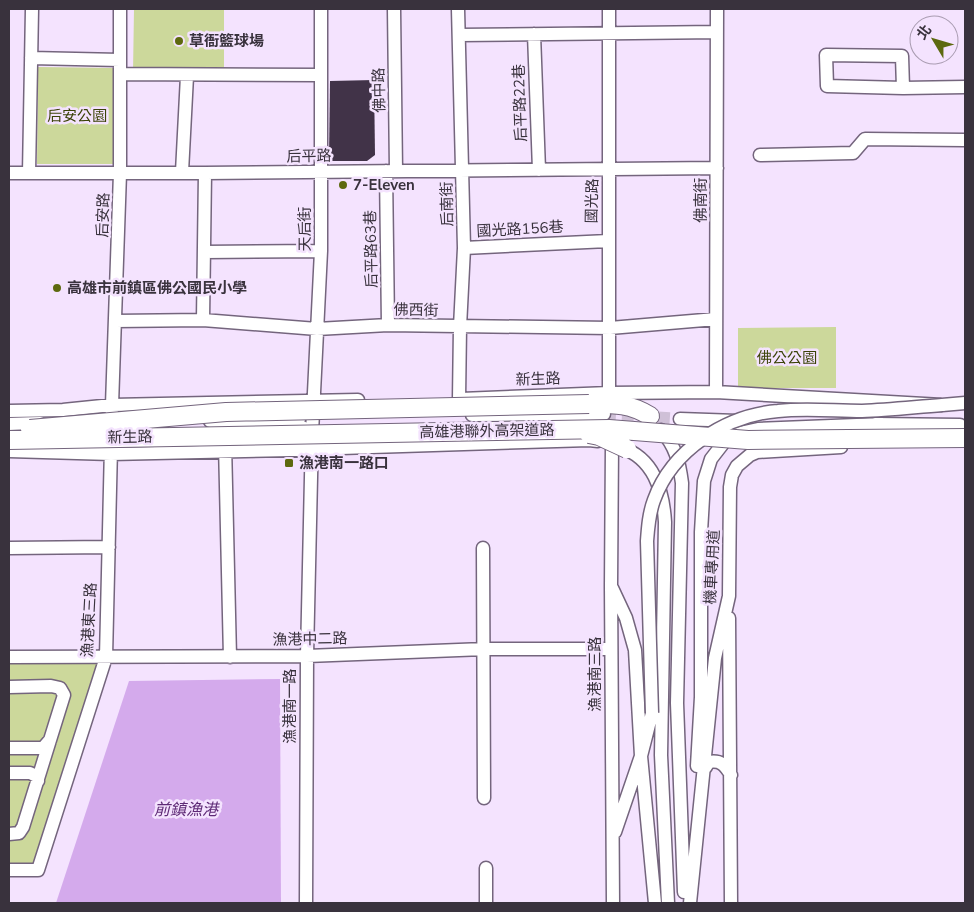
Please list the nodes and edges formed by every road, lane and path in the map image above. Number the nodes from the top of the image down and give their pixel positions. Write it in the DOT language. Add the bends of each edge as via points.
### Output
graph roads {
  1 [pos="32,9"];
  2 [pos="120,9"];
  3 [pos="321,9"];
  4 [pos="394,9"];
  5 [pos="458,9"];
  6 [pos="609,9"];
  7 [pos="717,9"];
  8 [pos="717,32"];
  9 [pos="534,34"];
  10 [pos="608,34"];
  11 [pos="459,35"];
  12 [pos="31,58"];
  13 [pos="120,60"];
  14 [pos="120,74"];
  15 [pos="321,75"];
  16 [pos="187,76"];
  17 [pos="965,87"];
  18 [pos="903,88"];
  19 [pos="965,140"];
  20 [pos="760,155"];
  21 [pos="717,168"];
  22 [pos="463,170"];
  23 [pos="539,170"];
  24 [pos="609,170"];
  25 [pos="391,171"];
  26 [pos="182,172"];
  27 [pos="321,172"];
  28 [pos="9,173"];
  29 [pos="30,173"];
  30 [pos="120,173"];
  31 [pos="205,173"];
  32 [pos="608,241"];
  33 [pos="464,248"];
  34 [pos="321,251"];
  35 [pos="205,252"];
  36 [pos="203,320"];
  37 [pos="716,320"];
  38 [pos="115,321"];
  39 [pos="388,325"];
  40 [pos="460,327"];
  41 [pos="610,328"];
  42 [pos="317,329"];
  43 [pos="716,392"];
  44 [pos="609,393"];
  45 [pos="459,399"];
  46 [pos="313,401"];
  47 [pos="965,403"];
  48 [pos="9,405"];
  49 [pos="112,405"];
  50 [pos="942,405"];
  51 [pos="9,410"];
  52 [pos="604,414"];
  53 [pos="650,416"];
  54 [pos="313,417"];
  55 [pos="680,419"];
  56 [pos="225,421"];
  57 [pos="291,421"];
  58 [pos="112,422"];
  59 [pos="9,424"];
  60 [pos="882,424"];
  61 [pos="965,426"];
  62 [pos="9,431"];
  63 [pos="965,431"];
  64 [pos="312,433"];
  65 [pos="965,438"];
  66 [pos="9,441"];
  67 [pos="619,446"];
  68 [pos="341,448"];
  69 [pos="312,449"];
  70 [pos="9,451"];
  71 [pos="225,452"];
  72 [pos="111,454"];
  73 [pos="109,547"];
  74 [pos="9,548"];
  75 [pos="483,548"];
  76 [pos="611,586"];
  77 [pos="729,596"];
  78 [pos="484,649"];
  79 [pos="611,649"];
  80 [pos="230,656"];
  81 [pos="307,656"];
  82 [pos="9,657"];
  83 [pos="106,657"];
  84 [pos="9,686"];
  85 [pos="652,713"];
  86 [pos="50,740"];
  87 [pos="9,748"];
  88 [pos="661,755"];
  89 [pos="641,756"];
  90 [pos="704,768"];
  91 [pos="9,773"];
  92 [pos="730,775"];
  93 [pos="38,782"];
  94 [pos="484,798"];
  95 [pos="9,834"];
  96 [pos="612,842"];
  97 [pos="486,868"];
  98 [pos="9,870"];
  99 [pos="685,882"];
  100 [pos="306,903"];
  101 [pos="486,903"];
  102 [pos="613,903"];
  103 [pos="655,903"];
  104 [pos="668,903"];
  105 [pos="683,903"];
  106 [pos="690,903"];
  107 [pos="732,903"];
  1 -- 12 [label="street"];
  2 -- 13 [label="street, 后安路"];
  3 -- 15 [label="street, 天后街"];
  4 -- 25 [label="street, 佛中路"];
  5 -- 11 [label="street, 后南街"];
  6 -- 10 [label="street, 國光路"];
  7 -- 8 [label="street, 佛南街"];
  8 -- 10 [label="street"];
  8 -- 21 [label="street, 佛南街"];
  9 -- 10 [label="street"];
  9 -- 11 [label="street"];
  9 -- 23 [label="street, 后平路22巷"];
  10 -- 24 [label="street, 國光路"];
  11 -- 22 [label="street, 后南街"];
  12 -- 13 [label="street"];
  12 -- 29 [label="street"];
  13 -- 14 [label="street, 后安路"];
  14 -- 16 [label="street"];
  14 -- 30 [label="street, 后安路"];
  15 -- 16 [label="street"];
  15 -- 27 [label="street, 天后街"];
  16 -- 26 [label="street"];
  17 -- 18 [label="street"];
  18 -- 18 [label="street" via="902,56 826,55 828,86"];
  19 -- 20 [label="street" via="865,139 853,153"];
  21 -- 24 [label="street, 后平路"];
  21 -- 37 [label="street, 佛南街"];
  22 -- 23 [label="street, 后平路"];
  22 -- 25 [label="street, 后平路"];
  22 -- 33 [label="street, 后南街"];
  23 -- 24 [label="street, 后平路"];
  24 -- 32 [label="street, 國光路"];
  25 -- 27 [label="street, 后平路"];
  25 -- 39 [label="street, 后平路63巷"];
  26 -- 30 [label="street, 后平路"];
  26 -- 31 [label="street, 后平路"];
  27 -- 31 [label="street, 后平路"];
  27 -- 34 [label="street, 天后街"];
  28 -- 29 [label="street, 后平路"];
  29 -- 30 [label="street, 后平路"];
  30 -- 38 [label="street, 后安路"];
  31 -- 35 [label="street"];
  32 -- 33 [label="street, 國光路156巷"];
  32 -- 41 [label="street, 國光路"];
  33 -- 40 [label="street, 后南街"];
  34 -- 35 [label="street"];
  34 -- 42 [label="street, 天后街"];
  35 -- 36 [label="street"];
  36 -- 38 [label="street, 佛西街"];
  36 -- 42 [label="street, 佛西街"];
  37 -- 41 [label="street, 佛西街"];
  37 -- 43 [label="street, 佛南街"];
  38 -- 49 [label="street, 后安路"];
  39 -- 40 [label="street, 佛西街"];
  39 -- 42 [label="street, 佛西街"];
  40 -- 41 [label="street, 佛西街"];
  40 -- 45 [label="street, 后南街"];
  41 -- 44 [label="street, 國光路"];
  42 -- 46 [label="street, 天后街"];
  43 -- 44 [label="street, 新生路"];
  43 -- 50 [label="street, 新生路"];
  44 -- 45 [label="street, 新生路"];
  44 -- 53 [label="street"];
  45 -- 46 [label="street, 新生路"];
  46 -- 49 [label="street, 新生路"];
  46 -- 54 [label="street, 天后街"];
  47 -- 50 [label="street, 新生路"];
  48 -- 49 [label="street, 新生路"];
  49 -- 51 [label="street, 新生路" via="63,410"];
  49 -- 58 [label="street, 后安路"];
  50 -- 85 [label="street, bridge" via="755,414 703,438 675,463 654,500 648,519"];
  52 -- 54 [label="street, 新生路"];
  53 -- 62 [label="highway, bridge" via="628,406 589,404 226,412"];
  53 -- 99 [label="street" via="678,456 682,483 677,703"];
  54 -- 57 [label="street, 新生路"];
  54 -- 64 [label="street, 天后街"];
  55 -- 60 [label="street"];
  56 -- 57 [label="street, 新生路"];
  56 -- 58 [label="street, 新生路"];
  56 -- 71 [label="street"];
  57 -- 64 [label="street, 新生路"];
  58 -- 59 [label="street, 新生路"];
  58 -- 72 [label="street, 漁港東三路"];
  60 -- 61 [label="street"];
  60 -- 99 [label="street" via="746,430 725,441 706,469 701,532 701,697 696,826"];
  61 -- 77 [label="street, 機車專用道" via="915,442 757,452 745,458 737,466 731,481"];
  62 -- 63 [label="highway, 高雄港聯外高架道路, bridge" via="609,422 748,432"];
  64 -- 68 [label="street, 新生路"];
  64 -- 69 [label="street, 天后街"];
  65 -- 66 [label="highway, 高雄港聯外高架道路, bridge" via="748,440 609,429"];
  66 -- 67 [label="highway, bridge" via="110,447 589,434"];
  67 -- 68 [label="street, 新生路" via="589,440"];
  67 -- 76 [label="street, 漁港南三路"];
  67 -- 88 [label="street" via="639,456 649,466 664,500"];
  68 -- 69 [label="street, 新生路"];
  69 -- 71 [label="street, 新生路"];
  69 -- 81 [label="street, 漁港南一路"];
  70 -- 72 [label="street, 新生路"];
  71 -- 72 [label="street, 新生路"];
  71 -- 80 [label="street"];
  72 -- 73 [label="street, 漁港東三路"];
  73 -- 74 [label="street"];
  73 -- 83 [label="street, 漁港東三路"];
  75 -- 78 [label="street"];
  76 -- 79 [label="street, 漁港南三路"];
  76 -- 89 [label="street" via="626,618 635,650"];
  77 -- 90 [label="street, 機車專用道" via="715,658"];
  77 -- 92 [label="street"];
  78 -- 79 [label="street, 漁港中二路"];
  78 -- 81 [label="street, 漁港中二路"];
  78 -- 94 [label="street"];
  79 -- 96 [label="street, 漁港南三路"];
  80 -- 81 [label="street, 漁港中二路"];
  80 -- 83 [label="street, 漁港中二路"];
  81 -- 100 [label="street, 漁港南一路"];
  82 -- 83 [label="street, 漁港中二路"];
  83 -- 98 [label="street, 漁港東三路" via="38,870"];
  84 -- 86 [label="street" via="60,688 64,699"];
  85 -- 88 [label="street"];
  85 -- 89 [label="street"];
  86 -- 87 [label="street" via="40,748"];
  86 -- 93 [label="street"];
  88 -- 104 [label="street"];
  89 -- 96 [label="street"];
  89 -- 103 [label="street"];
  90 -- 92 [label="street" via="715,761 725,766"];
  90 -- 106 [label="street, 機車專用道"];
  91 -- 93 [label="street" via="30,773"];
  92 -- 107 [label="street"];
  93 -- 95 [label="street" via="23,828 19,833"];
  96 -- 102 [label="street, 漁港南三路"];
  97 -- 101 [label="street"];
  99 -- 105 [label="street"];
}
